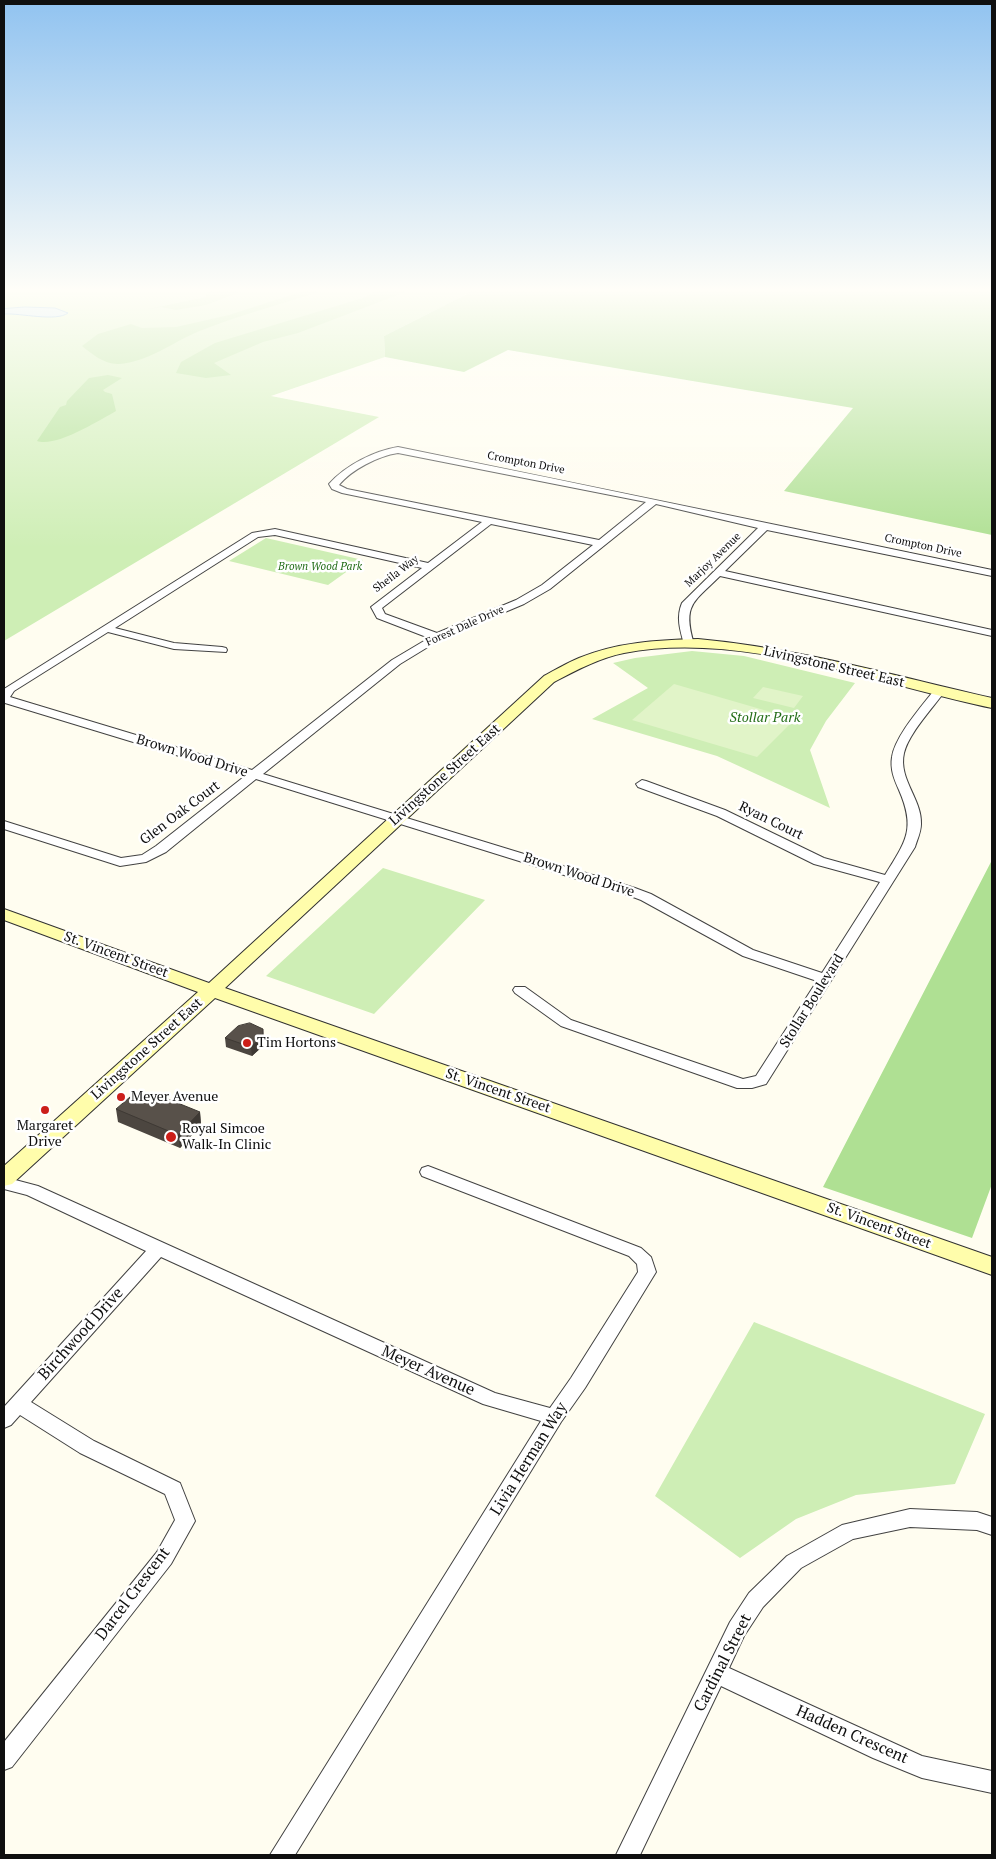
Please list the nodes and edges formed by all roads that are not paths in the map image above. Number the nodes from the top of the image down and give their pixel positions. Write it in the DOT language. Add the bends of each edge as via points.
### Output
graph roads {
  1 [pos="654,501"];
  2 [pos="489,521"];
  3 [pos="765,526"];
  4 [pos="602,544"];
  5 [pos="428,566"];
  6 [pos="718,572"];
  7 [pos="992,573"];
  8 [pos="108,628"];
  9 [pos="992,633"];
  10 [pos="437,637"];
  11 [pos="689,644"];
  12 [pos="222,650"];
  13 [pos="939,691"];
  14 [pos="992,703"];
  15 [pos="254,774"];
  16 [pos="642,784"];
  17 [pos="398,818"];
  18 [pos="4,825"];
  19 [pos="888,880"];
  20 [pos="4,914"];
  21 [pos="826,979"];
  22 [pos="212,990"];
  23 [pos="520,990"];
  24 [pos="428,1172"];
  25 [pos="4,1178"];
  26 [pos="4,1183"];
  27 [pos="158,1249"];
  28 [pos="992,1266"];
  29 [pos="19,1404"];
  30 [pos="554,1417"];
  31 [pos="4,1420"];
  32 [pos="992,1526"];
  33 [pos="717,1672"];
  34 [pos="4,1758"];
  35 [pos="992,1782"];
  36 [pos="282,1855"];
  37 [pos="628,1855"];
  1 -- 2 [label="street, Crompton Drive" via="398,450 379,454 334,484 345,491"];
  1 -- 3 [label="street, Crompton Drive"];
  1 -- 4 [label="street, Forest Dale Drive"];
  2 -- 4 [label="street, Crompton Drive"];
  2 -- 5 [label="street, Sheila Way"];
  3 -- 6 [label="street, Marjoy Avenue"];
  3 -- 7 [label="street, Crompton Drive"];
  4 -- 10 [label="street, Forest Dale Drive" via="536,594"];
  5 -- 8 [label="street, Brown Wood Drive" via="264,532"];
  5 -- 10 [label="street, Sheila Way" via="376,607 381,616"];
  6 -- 9 [label="street"];
  6 -- 11 [label="street, Marjoy Avenue" via="683,611"];
  8 -- 12 [label="street" via="174,646"];
  8 -- 15 [label="street, Brown Wood Drive" via="10,689 4,698 8,702"];
  10 -- 15 [label="street, Forest Dale Drive" via="396,662"];
  11 -- 13 [label="street, Livingstone Street East" via="720,644 768,651"];
  11 -- 17 [label="street, Livingstone Street East" via="614,653 561,672"];
  13 -- 14 [label="street, Livingstone Street East"];
  13 -- 19 [label="street, Stollar Boulevard" via="897,752 897,770 915,824 909,847"];
  15 -- 17 [label="street, Brown Wood Drive"];
  15 -- 18 [label="street, Glen Oak Court" via="146,858 120,862"];
  16 -- 19 [label="street, Ryan Court" via="721,813 819,861"];
  17 -- 21 [label="street, Brown Wood Drive" via="646,897 748,953"];
  17 -- 22 [label="street, Livingstone Street East"];
  19 -- 21 [label="street, Stollar Boulevard"];
  20 -- 22 [label="street, St. Vincent Street"];
  21 -- 23 [label="street, Stollar Boulevard" via="766,1074 761,1080 742,1084 566,1022"];
  22 -- 25 [label="street, Livingstone Street East"];
  22 -- 28 [label="street, St. Vincent Street"];
  24 -- 30 [label="street, Livia Herman Way" via="632,1251 645,1262 645,1277"];
  26 -- 27 [label="street, Meyer Avenue" via="32,1190"];
  27 -- 29 [label="street, Birchwood Drive"];
  27 -- 30 [label="street, Meyer Avenue" via="490,1399"];
  29 -- 31 [label="street, Birchwood Drive"];
  29 -- 34 [label="street, Darcel Crescent" via="86,1447 172,1489 185,1521 164,1558"];
  30 -- 36 [label="street, Livia Herman Way"];
  32 -- 33 [label="street, Cardinal Street" via="977,1521 910,1518 849,1530 794,1562 756,1600 737,1629"];
  33 -- 35 [label="street, Hadden Crescent" via="922,1767"];
  33 -- 37 [label="street, Cardinal Street"];
}
